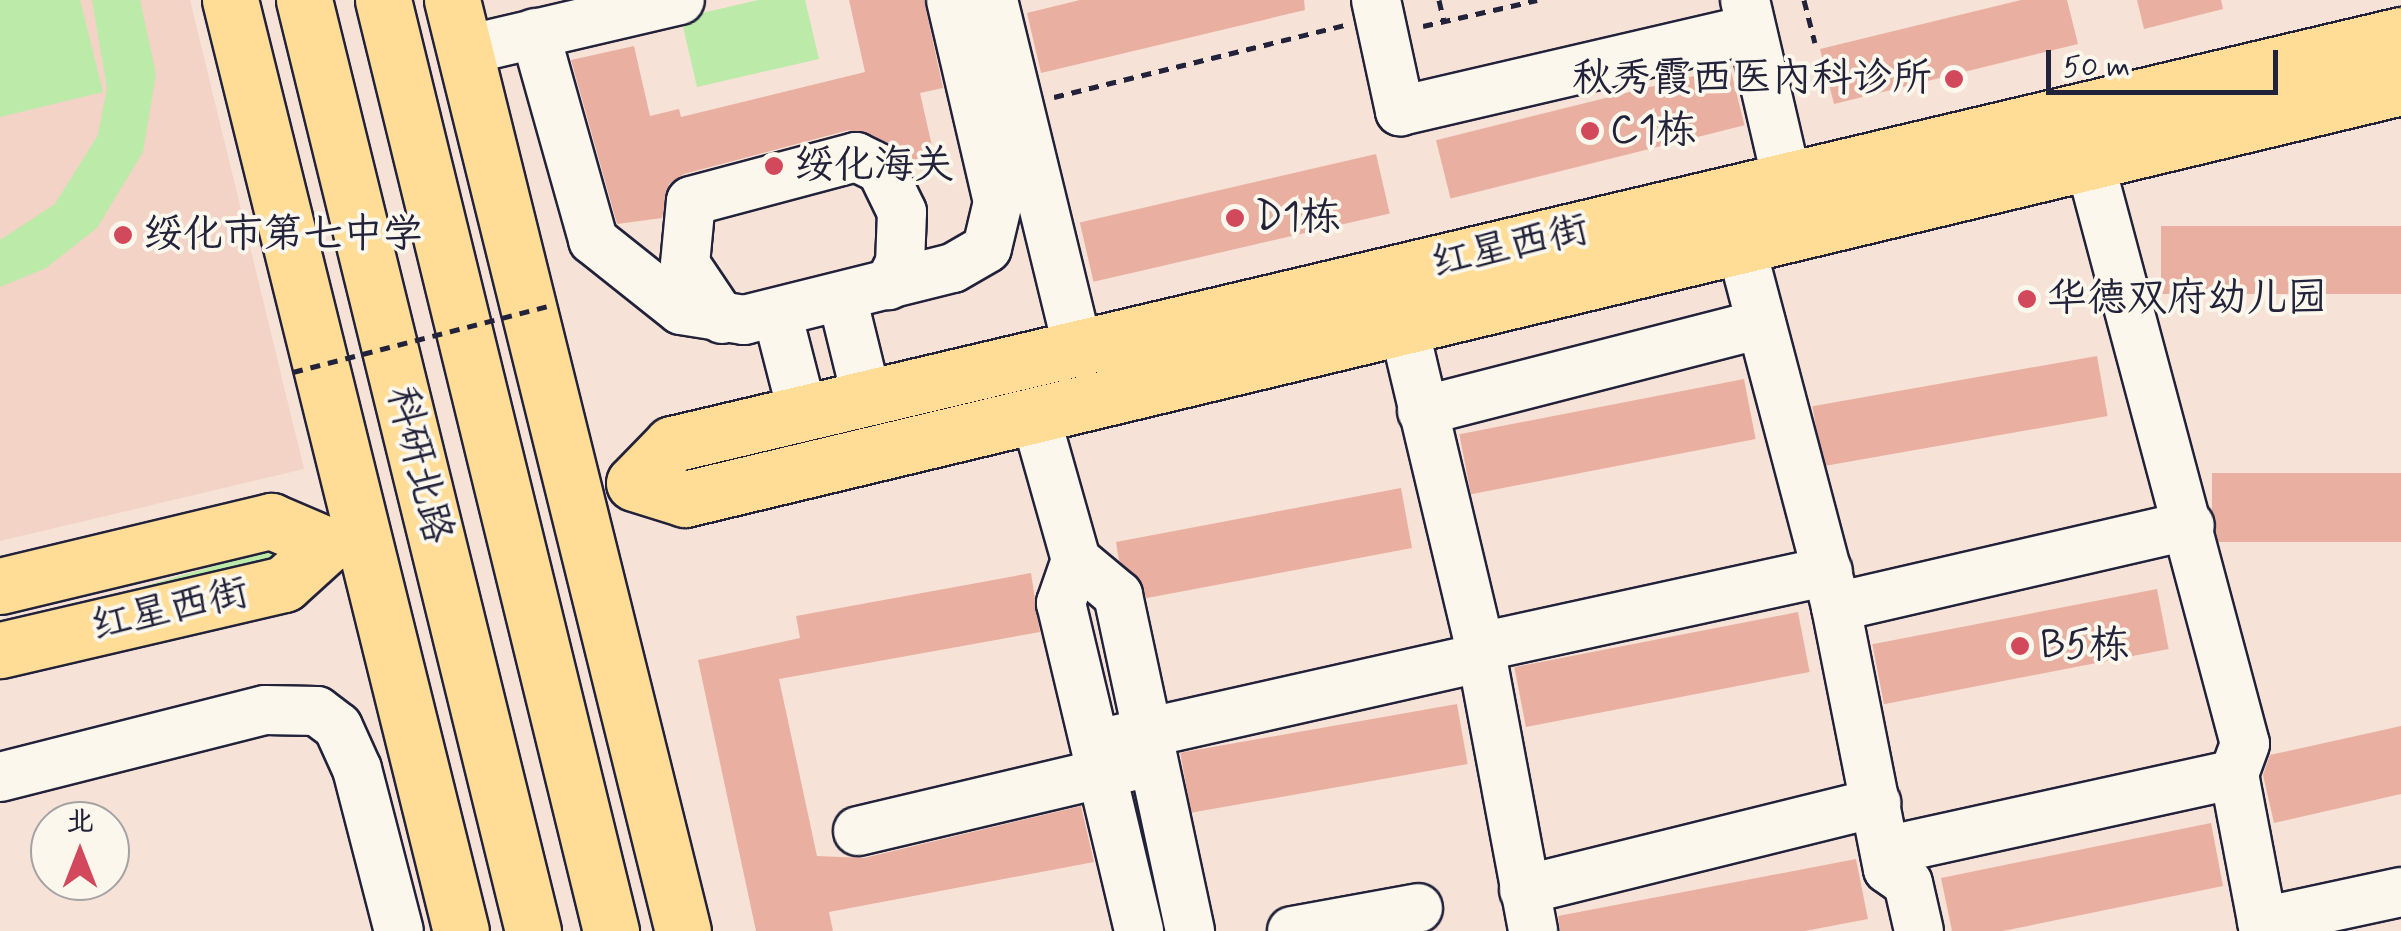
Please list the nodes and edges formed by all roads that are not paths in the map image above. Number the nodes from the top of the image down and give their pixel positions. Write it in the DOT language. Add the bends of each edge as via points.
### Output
graph roads {
  1 [pos="230,0"];
  2 [pos="304,0"];
  3 [pos="382,0"];
  4 [pos="452,0"];
  5 [pos="680,0"];
  6 [pos="951,0"];
  7 [pos="994,0"];
  8 [pos="1748,15"];
  9 [pos="1381,17"];
  10 [pos="535,34"];
  11 [pos="2401,35"];
  12 [pos="488,45"];
  13 [pos="2401,87"];
  14 [pos="2088,160"];
  15 [pos="1768,209"];
  16 [pos="889,285"];
  17 [pos="842,297"];
  18 [pos="777,314"];
  19 [pos="722,319"];
  20 [pos="1403,324"];
  21 [pos="1761,324"];
  22 [pos="1078,350"];
  23 [pos="1021,363"];
  24 [pos="867,398"];
  25 [pos="1422,410"];
  26 [pos="803,414"];
  27 [pos="1035,415"];
  28 [pos="634,483"];
  29 [pos="575,497"];
  30 [pos="510,512"];
  31 [pos="432,518"];
  32 [pos="2190,525"];
  33 [pos="346,540"];
  34 [pos="1076,560"];
  35 [pos="0,586"];
  36 [pos="1832,589"];
  37 [pos="0,650"];
  38 [pos="1481,652"];
  39 [pos="1149,746"];
  40 [pos="1098,759"];
  41 [pos="2234,774"];
  42 [pos="0,776"];
  43 [pos="1876,803"];
  44 [pos="858,831"];
  45 [pos="1885,851"];
  46 [pos="2401,892"];
  47 [pos="1418,908"];
  48 [pos="1529,910"];
  49 [pos="2263,927"];
  50 [pos="399,931"];
  51 [pos="461,931"];
  52 [pos="533,931"];
  53 [pos="612,931"];
  54 [pos="683,931"];
  55 [pos="1139,931"];
  56 [pos="1190,931"];
  57 [pos="1292,931"];
  58 [pos="1919,931"];
  1 -- 33 [label="main road"];
  2 -- 31 [label="main road, 科研北路"];
  3 -- 30 [label="main road, 科研北路"];
  4 -- 29 [label="main road"];
  5 -- 10 [label="street"];
  6 -- 16 [label="street" via="1000,218 973,259"];
  7 -- 22 [label="street"];
  8 -- 9 [label="street" via="1400,111"];
  8 -- 15 [label="street"];
  10 -- 12 [label="street"];
  10 -- 19 [label="street" via="593,240 652,294"];
  11 -- 15 [label="main road, 红星西街"];
  13 -- 14 [label="main road, 红星西街"];
  14 -- 15 [label="main road, 红星西街"];
  14 -- 32 [label="street"];
  15 -- 20 [label="main road, 红星西街"];
  15 -- 21 [label="street"];
  15 -- 22 [label="main road, 红星西街"];
  16 -- 17 [label="street"];
  16 -- 19 [label="street" via="900,263 902,212 881,169 856,156 691,201 686,264"];
  17 -- 18 [label="street"];
  17 -- 24 [label="street"];
  18 -- 19 [label="street"];
  18 -- 26 [label="street"];
  20 -- 25 [label="street"];
  20 -- 27 [label="main road, 红星西街"];
  21 -- 25 [label="street"];
  21 -- 36 [label="street"];
  22 -- 23 [label="main road, 红星西街"];
  23 -- 24 [label="main road, 红星西街"];
  23 -- 27 [label="main road"];
  24 -- 26 [label="main road, 红星西街"];
  25 -- 38 [label="street"];
  26 -- 28 [label="main road, 红星西街" via="672,444"];
  27 -- 28 [label="main road, 红星西街" via="686,499"];
  27 -- 34 [label="street"];
  28 -- 29 [label="main road"];
  29 -- 30 [label="main road"];
  29 -- 54 [label="main road"];
  30 -- 53 [label="main road, 科研北路"];
  31 -- 33 [label="main road, 红星西街"];
  31 -- 52 [label="main road, 科研北路"];
  32 -- 36 [label="street"];
  32 -- 41 [label="street" via="2244,744"];
  33 -- 35 [label="main road, 红星西街" via="271,521"];
  33 -- 37 [label="main road, 红星西街" via="284,584"];
  33 -- 51 [label="main road"];
  34 -- 39 [label="street" via="1118,596"];
  34 -- 40 [label="street" via="1062,603"];
  36 -- 38 [label="street"];
  36 -- 43 [label="street"];
  38 -- 39 [label="street"];
  38 -- 48 [label="street"];
  39 -- 40 [label="street"];
  39 -- 56 [label="street"];
  40 -- 44 [label="street"];
  40 -- 55 [label="street"];
  41 -- 45 [label="street"];
  41 -- 49 [label="street"];
  42 -- 50 [label="street" via="265,710 316,711 352,754"];
  43 -- 45 [label="street"];
  43 -- 48 [label="street"];
  45 -- 58 [label="street" via="1888,869 1908,883"];
  46 -- 49 [label="street"];
  47 -- 57 [label="street"];
}
